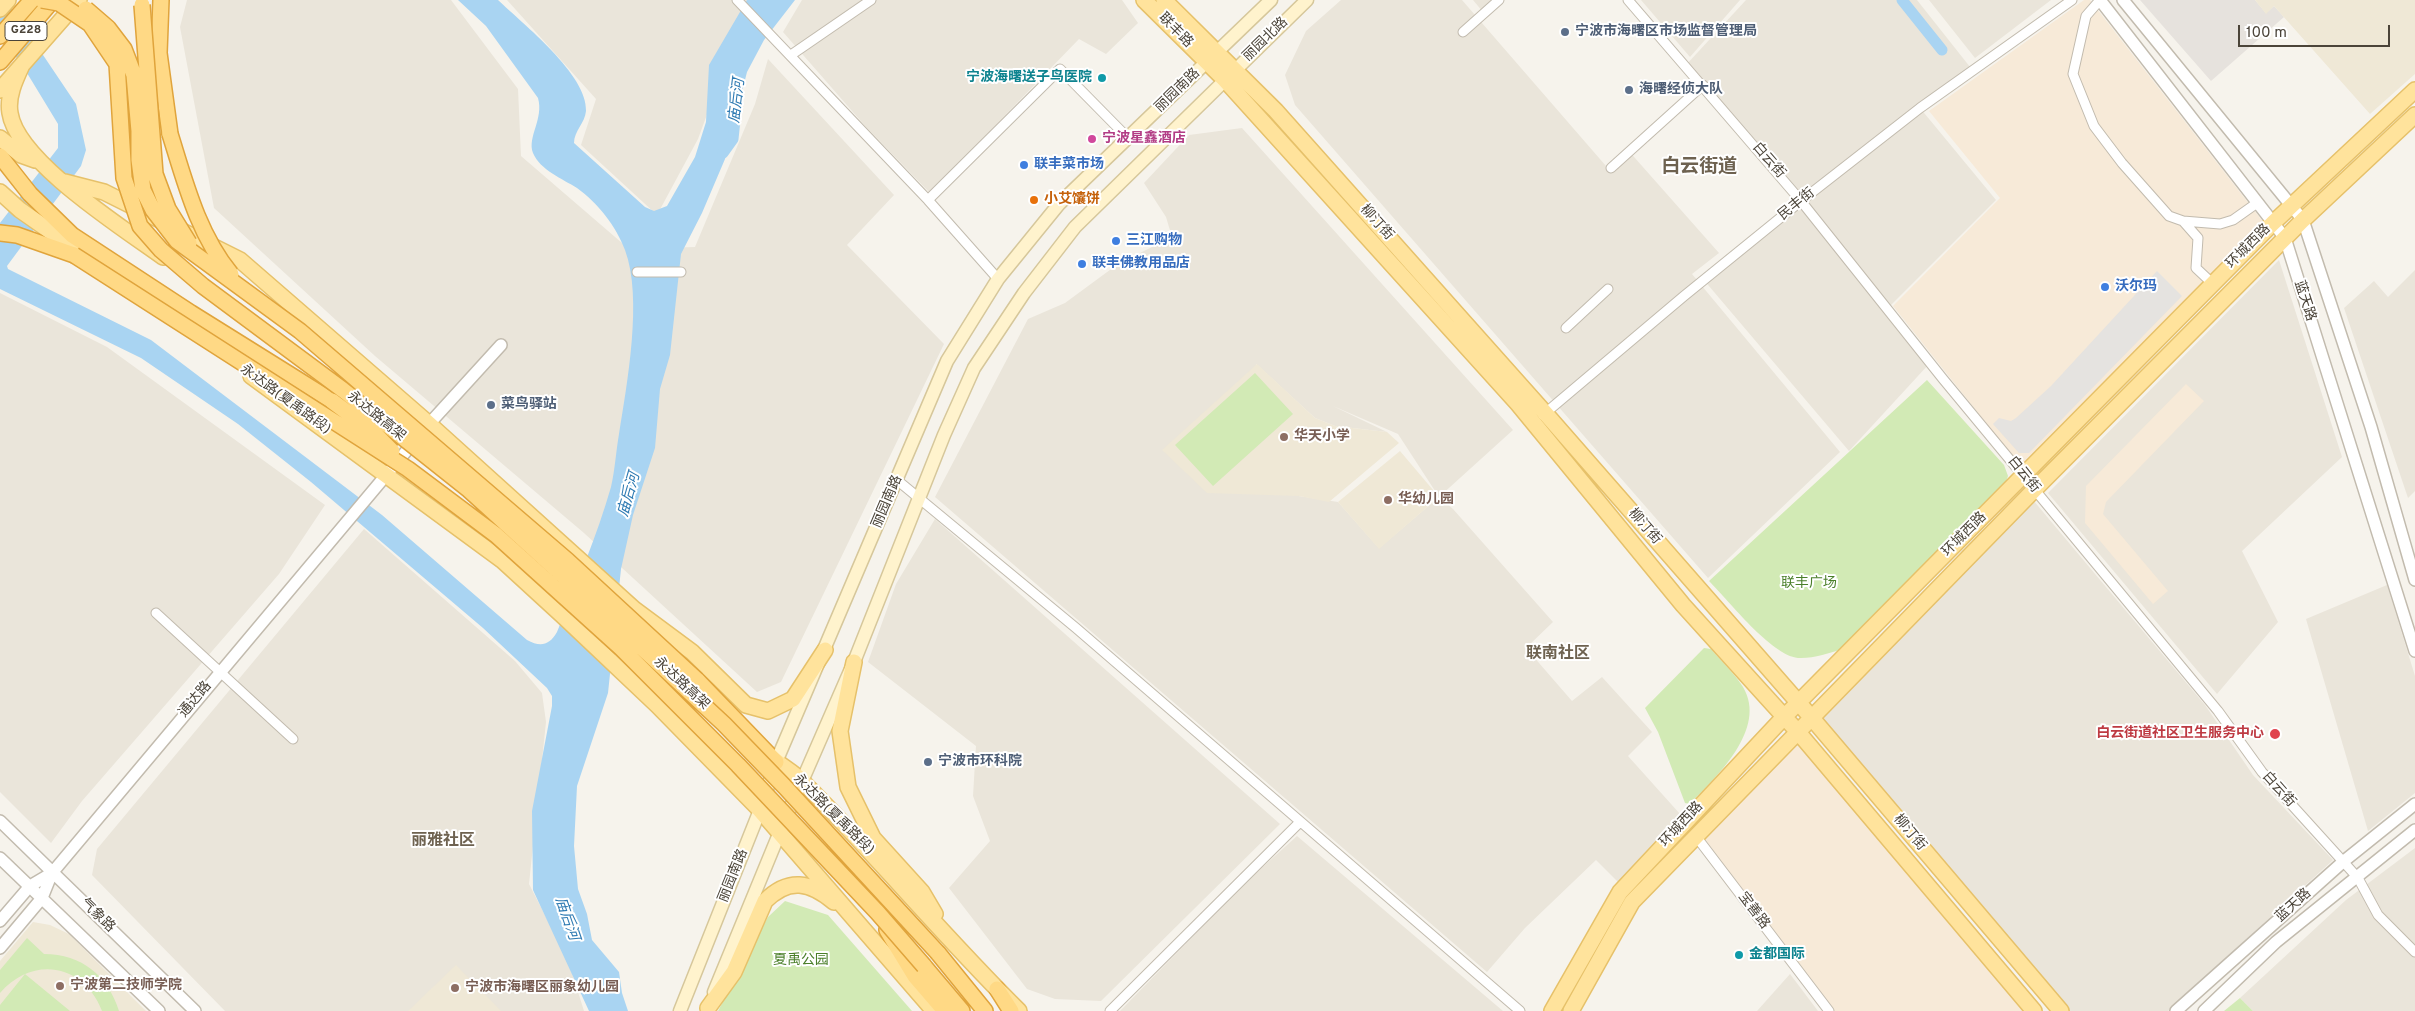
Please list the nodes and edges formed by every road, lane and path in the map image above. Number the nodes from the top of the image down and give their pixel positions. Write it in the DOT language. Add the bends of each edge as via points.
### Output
graph roads {
  1 [pos="8,0"];
  2 [pos="32,0"];
  3 [pos="42,0"];
  4 [pos="53,0"];
  5 [pos="69,0"];
  6 [pos="79,0"];
  7 [pos="143,0"];
  8 [pos="161,0"];
  9 [pos="737,0"];
  10 [pos="872,0"];
  11 [pos="1144,0"];
  12 [pos="1164,0"];
  13 [pos="1271,0"];
  14 [pos="1307,0"];
  15 [pos="1499,0"];
  16 [pos="1628,0"];
  17 [pos="2072,0"];
  18 [pos="2100,0"];
  19 [pos="2123,0"];
  20 [pos="0,9"];
  21 [pos="1463,32"];
  22 [pos="0,36"];
  23 [pos="1218,52"];
  24 [pos="793,57"];
  25 [pos="0,62"];
  26 [pos="1207,63"];
  27 [pos="22,65"];
  28 [pos="1236,69"];
  29 [pos="1225,80"];
  30 [pos="1703,85"];
  31 [pos="0,90"];
  32 [pos="2415,90"];
  33 [pos="2415,115"];
  34 [pos="0,138"];
  35 [pos="1128,138"];
  36 [pos="0,156"];
  37 [pos="39,162"];
  38 [pos="1611,168"];
  39 [pos="66,185"];
  40 [pos="0,192"];
  41 [pos="928,200"];
  42 [pos="1801,201"];
  43 [pos="2257,203"];
  44 [pos="2291,206"];
  45 [pos="2303,220"];
  46 [pos="2183,221"];
  47 [pos="2273,223"];
  48 [pos="0,233"];
  49 [pos="2285,238"];
  50 [pos="197,255"];
  51 [pos="637,272"];
  52 [pos="681,272"];
  53 [pos="998,279"];
  54 [pos="2213,284"];
  55 [pos="1608,289"];
  56 [pos="1566,328"];
  57 [pos="501,345"];
  58 [pos="343,390"];
  59 [pos="1546,414"];
  60 [pos="1532,421"];
  61 [pos="429,424"];
  62 [pos="415,441"];
  63 [pos="408,469"];
  64 [pos="388,475"];
  65 [pos="2024,476"];
  66 [pos="897,480"];
  67 [pos="2035,489"];
  68 [pos="920,497"];
  69 [pos="2415,580"];
  70 [pos="156,613"];
  71 [pos="825,650"];
  72 [pos="2415,651"];
  73 [pos="854,662"];
  74 [pos="221,671"];
  75 [pos="1799,704"];
  76 [pos="1784,717"];
  77 [pos="1810,717"];
  78 [pos="1798,732"];
  79 [pos="293,739"];
  80 [pos="776,762"];
  81 [pos="803,782"];
  82 [pos="2415,804"];
  83 [pos="760,810"];
  84 [pos="0,821"];
  85 [pos="1300,822"];
  86 [pos="2415,830"];
  87 [pos="779,834"];
  88 [pos="1696,835"];
  89 [pos="0,858"];
  90 [pos="2344,861"];
  91 [pos="52,873"];
  92 [pos="2358,878"];
  93 [pos="30,886"];
  94 [pos="42,898"];
  95 [pos="857,921"];
  96 [pos="0,922"];
  97 [pos="955,947"];
  98 [pos="0,948"];
  99 [pos="2415,952"];
  100 [pos="919,971"];
  101 [pos="997,989"];
  102 [pos="708,1009"];
  103 [pos="159,1011"];
  104 [pos="195,1011"];
  105 [pos="680,1011"];
  106 [pos="934,1011"];
  107 [pos="945,1011"];
  108 [pos="962,1011"];
  109 [pos="985,1011"];
  110 [pos="1011,1011"];
  111 [pos="1019,1011"];
  112 [pos="1110,1011"];
  113 [pos="1520,1011"];
  114 [pos="1552,1011"];
  115 [pos="1571,1011"];
  116 [pos="1829,1011"];
  117 [pos="2034,1011"];
  118 [pos="2061,1011"];
  119 [pos="2176,1011"];
  120 [pos="2204,1011"];
  1 -- 20 [label="main road"];
  2 -- 22 [label="highway, G228"];
  3 -- 58 [label="highway, bridge" via="59,3 90,24 117,64 124,178 140,226 161,250 203,286"];
  4 -- 25 [label="highway, G228"];
  5 -- 50 [label="highway, bridge" via="108,28 124,50 134,74 144,190 153,210 177,240"];
  6 -- 27 [label="main road"];
  7 -- 50 [label="highway, bridge" via="155,174 168,209"];
  8 -- 58 [label="highway, bridge" via="159,53 170,134 193,209 221,262 253,301"];
  9 -- 24 [label="street"];
  10 -- 24 [label="street"];
  11 -- 26 [label="main road, 联丰路"];
  12 -- 23 [label="main road, 联丰路"];
  13 -- 23 [label="main road, 丽园北路"];
  14 -- 28 [label="main road, 丽园北路"];
  15 -- 21 [label="street"];
  16 -- 30 [label="street, 白云街"];
  17 -- 42 [label="street, 民丰街" via="1920,108"];
  18 -- 43 [label="street, 蓝天路"];
  18 -- 46 [label="street" via="2086,16 2079,41 2073,74 2079,92 2094,126 2122,163 2169,216"];
  19 -- 44 [label="street, 蓝天路"];
  23 -- 26 [label="main road, 丽园北路"];
  23 -- 28 [label="main road, 柳汀街"];
  24 -- 41 [label="street"];
  26 -- 29 [label="main road, 柳汀街"];
  26 -- 35 [label="main road, 丽园南路"];
  27 -- 31 [label="main road"];
  27 -- 37 [label="main road" via="14,82 9,112 16,130"];
  28 -- 29 [label="main road, 丽园北路"];
  28 -- 59 [label="main road, 柳汀街"];
  29 -- 60 [label="main road, 柳汀街"];
  29 -- 68 [label="main road, 丽园南路" via="1075,227 1024,293 974,368"];
  30 -- 38 [label="street"];
  30 -- 42 [label="street, 白云街"];
  32 -- 44 [label="main road, 环城西路"];
  33 -- 45 [label="main road, 环城西路"];
  34 -- 37 [label="main road" via="20,155"];
  35 -- 41 [label="street" via="1060,69"];
  35 -- 53 [label="main road, 丽园南路" via="1059,204"];
  36 -- 63 [label="highway, bridge" via="30,194 72,235 332,401 372,431"];
  37 -- 39 [label="main road"];
  39 -- 61 [label="main road" via="104,192 240,260"];
  39 -- 62 [label="main road"];
  40 -- 64 [label="main road, 永达路(夏禹路段)" via="20,210"];
  41 -- 53 [label="street"];
  42 -- 59 [label="street, 民丰街"];
  42 -- 65 [label="street, 白云街"];
  43 -- 46 [label="street" via="2233,220 2220,224"];
  43 -- 47 [label="street, 蓝天路"];
  44 -- 45 [label="street, 蓝天路"];
  44 -- 47 [label="main road, 环城西路"];
  45 -- 49 [label="main road, 环城西路"];
  45 -- 69 [label="street, 蓝天路" via="2371,426"];
  46 -- 54 [label="street" via="2198,238 2196,268"];
  47 -- 49 [label="street, 蓝天路"];
  47 -- 54 [label="main road, 环城西路"];
  48 -- 63 [label="highway, bridge" via="17,235 74,255"];
  49 -- 67 [label="main road, 环城西路"];
  49 -- 72 [label="street, 蓝天路"];
  50 -- 80 [label="highway, bridge" via="300,331 568,561 697,680"];
  51 -- 52 [label="street"];
  53 -- 66 [label="main road, 丽园南路" via="947,361"];
  54 -- 65 [label="main road, 环城西路"];
  55 -- 56 [label="street"];
  57 -- 61 [label="street, 通达路"];
  58 -- 109 [label="highway, 永达路高架, bridge" via="469,490 724,724 938,953"];
  59 -- 60 [label="street, 民丰街"];
  59 -- 75 [label="main road, 柳汀街"];
  60 -- 76 [label="main road, 柳汀街" via="1683,605"];
  61 -- 62 [label="street, 通达路"];
  61 -- 71 [label="main road" via="634,609 692,652 746,705 768,711 793,699"];
  62 -- 64 [label="street, 通达路"];
  62 -- 80 [label="main road, 永达路(夏禹路段)" via="582,582"];
  63 -- 100 [label="highway, 永达路高架, bridge" via="496,535 621,648 738,765 878,913"];
  64 -- 74 [label="street, 通达路"];
  64 -- 83 [label="main road, 永达路(夏禹路段)" via="503,562 563,616"];
  65 -- 67 [label="street, 白云街"];
  65 -- 75 [label="main road, 环城西路"];
  66 -- 68 [label="street"];
  66 -- 71 [label="main road, 丽园南路"];
  67 -- 77 [label="main road, 环城西路"];
  67 -- 90 [label="street, 白云街" via="2218,711 2262,772"];
  68 -- 73 [label="main road, 丽园南路"];
  68 -- 85 [label="street"];
  70 -- 74 [label="street"];
  71 -- 80 [label="main road, 丽园南路"];
  73 -- 81 [label="main road, 丽园南路"];
  73 -- 97 [label="main road" via="840,731 848,787 873,838 922,892"];
  74 -- 79 [label="street"];
  74 -- 91 [label="street, 通达路"];
  75 -- 76 [label="main road, 环城西路"];
  75 -- 77 [label="main road, 柳汀街"];
  76 -- 78 [label="main road, 柳汀街"];
  76 -- 114 [label="main road, 环城西路" via="1620,892"];
  77 -- 78 [label="main road, 环城西路"];
  77 -- 118 [label="main road, 柳汀街"];
  78 -- 88 [label="main road, 环城西路"];
  78 -- 117 [label="main road, 柳汀街"];
  80 -- 81 [label="main road, 永达路(夏禹路段)"];
  80 -- 83 [label="main road, 丽园南路"];
  81 -- 87 [label="main road, 丽园南路"];
  81 -- 97 [label="main road, 永达路(夏禹路段)"];
  82 -- 90 [label="street, 蓝天路"];
  83 -- 87 [label="main road"];
  83 -- 105 [label="main road, 丽园南路"];
  84 -- 91 [label="street, 气象路"];
  85 -- 112 [label="street"];
  85 -- 113 [label="street"];
  86 -- 92 [label="street, 蓝天路"];
  87 -- 95 [label="main road"];
  87 -- 102 [label="main road, 丽园南路"];
  88 -- 115 [label="main road, 环城西路" via="1632,902"];
  88 -- 116 [label="street, 宝善路"];
  89 -- 93 [label="street, 气象路"];
  90 -- 92 [label="street, 白云街"];
  90 -- 119 [label="street, 蓝天路"];
  91 -- 93 [label="street, 通达路"];
  91 -- 94 [label="street, 通达路"];
  91 -- 104 [label="street, 气象路"];
  92 -- 99 [label="street, 白云街" via="2378,914"];
  92 -- 120 [label="street, 蓝天路" via="2276,942"];
  93 -- 94 [label="street, 气象路"];
  93 -- 96 [label="street, 通达路"];
  94 -- 98 [label="street, 通达路"];
  94 -- 103 [label="street, 气象路"];
  95 -- 102 [label="main road" via="828,897 812,889 791,884 781,887 766,901 734,972"];
  95 -- 106 [label="main road"];
  97 -- 101 [label="main road, 永达路(夏禹路段)"];
  100 -- 107 [label="highway"];
  100 -- 108 [label="highway, 永达路高架"];
  101 -- 110 [label="highway"];
  101 -- 111 [label="main road, 永达路(夏禹路段)"];
}
